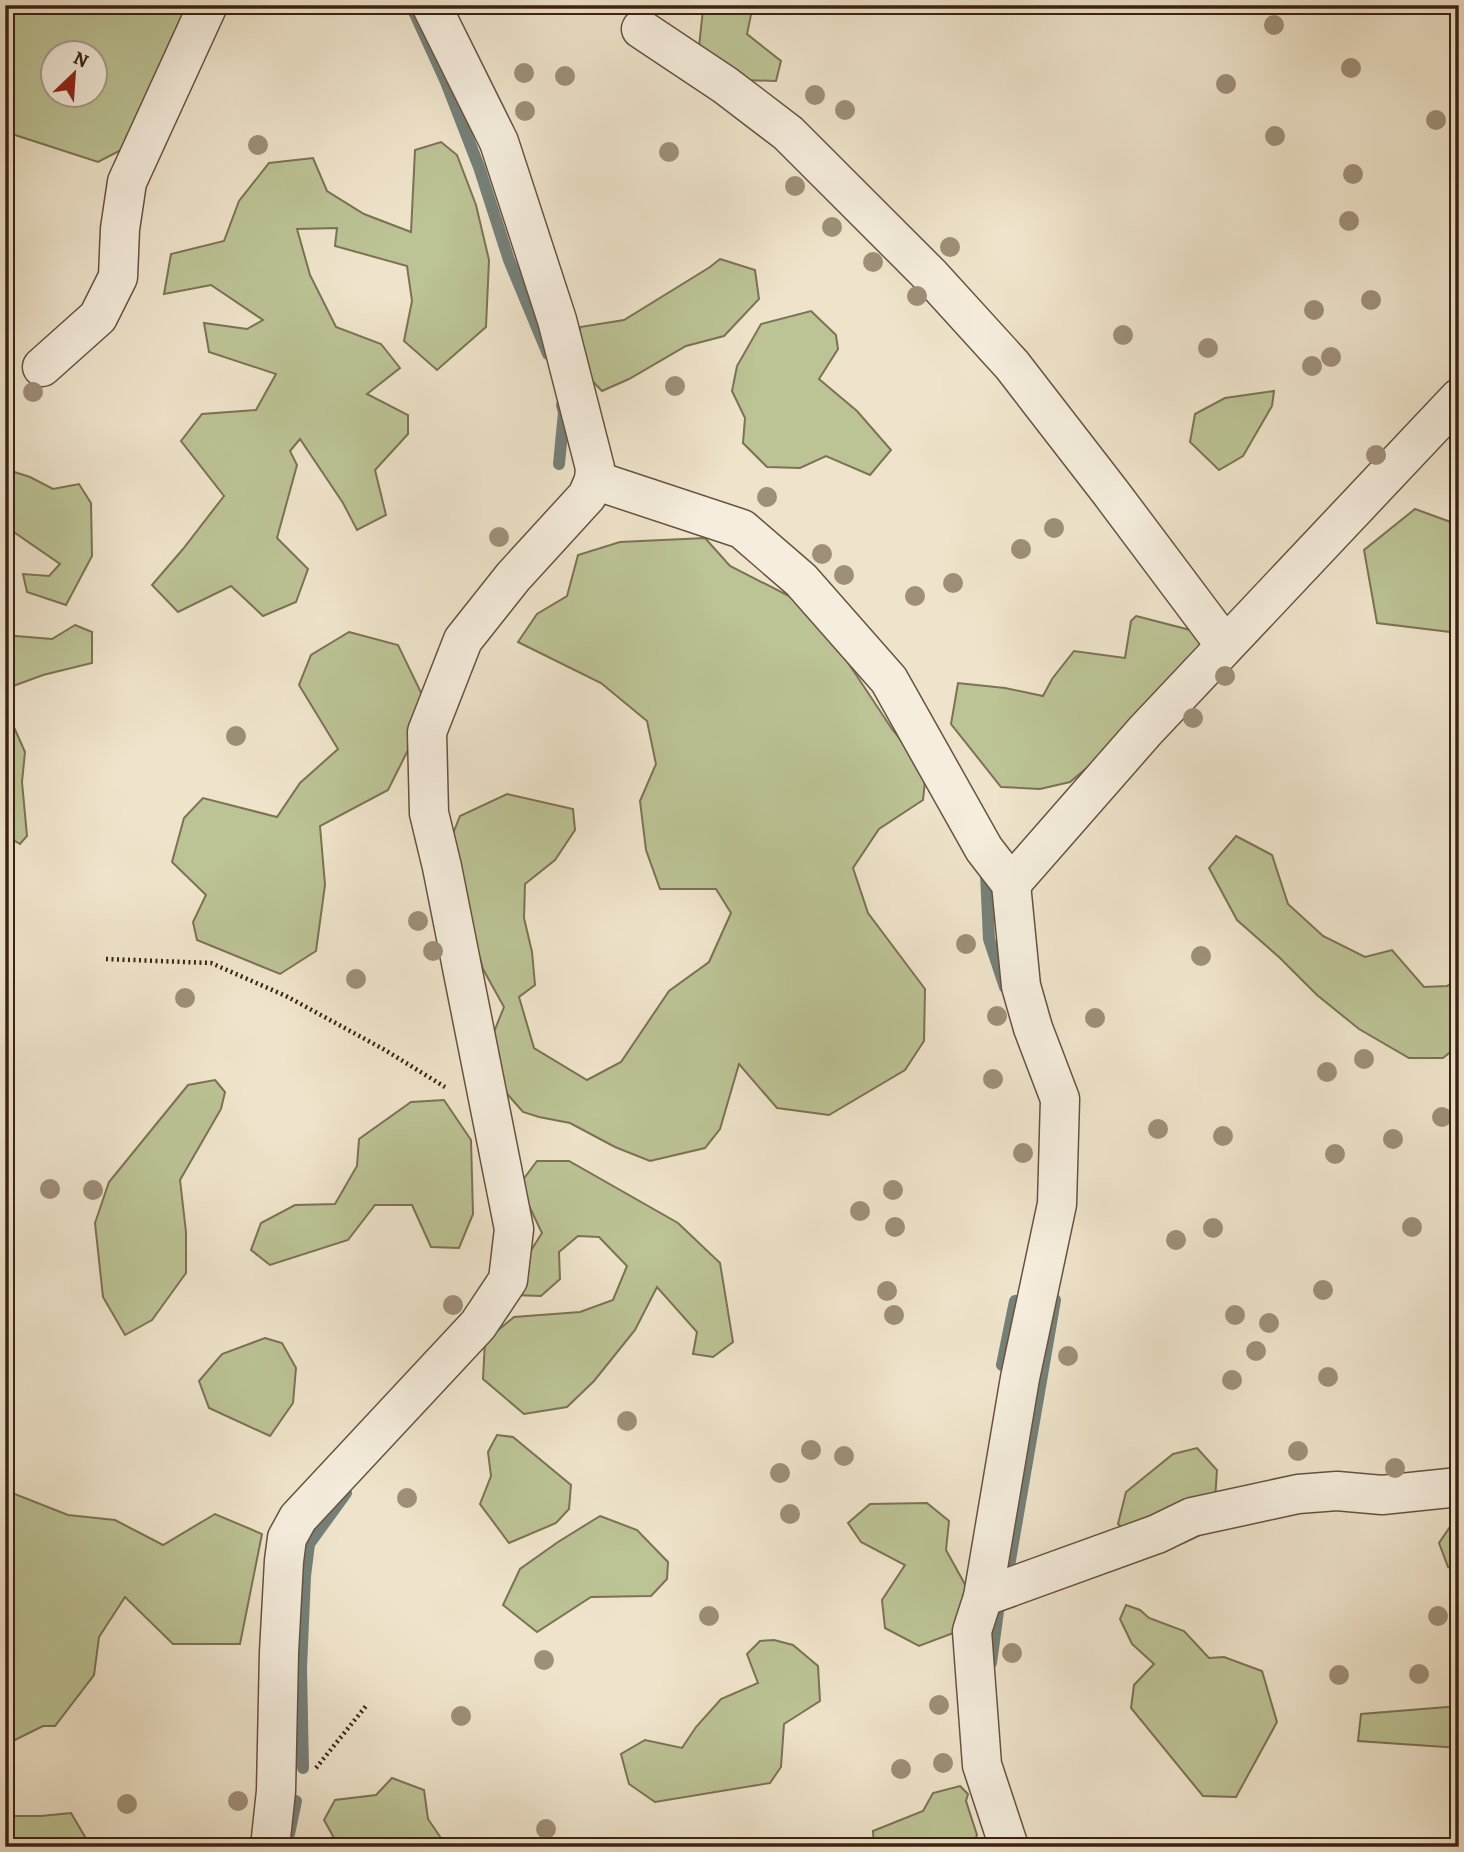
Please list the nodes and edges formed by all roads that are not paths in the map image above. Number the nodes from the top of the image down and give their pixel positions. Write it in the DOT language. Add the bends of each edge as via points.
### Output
graph roads {
  1 [pos="208,5"];
  2 [pos="430,5"];
  3 [pos="641,29"];
  4 [pos="42,368"];
  5 [pos="1459,398"];
  6 [pos="594,480"];
  7 [pos="1225,646"];
  8 [pos="1011,884"];
  9 [pos="1459,1487"];
  10 [pos="983,1598"];
  11 [pos="270,1847"];
  12 [pos="1009,1847"];
  1 -- 4 [label="street" via="127,182 118,277 98,317"];
  2 -- 6 [label="street" via="499,142 557,320 595,468"];
  3 -- 7 [label="street" via="726,85 788,134 931,276 1012,365"];
  5 -- 7 [label="street"];
  6 -- 8 [label="street" via="742,529 801,580 889,680 984,849"];
  6 -- 11 [label="street" via="587,496 463,640 427,732 429,813 514,1229 508,1280 478,1325 298,1518 286,1538"];
  7 -- 8 [label="street"];
  8 -- 10 [label="street" via="1021,986 1060,1099 1057,1204 1020,1378"];
  9 -- 10 [label="street" via="1382,1495 1298,1494 1192,1517 1157,1535"];
  10 -- 12 [label="street" via="972,1631 982,1765"];
}
